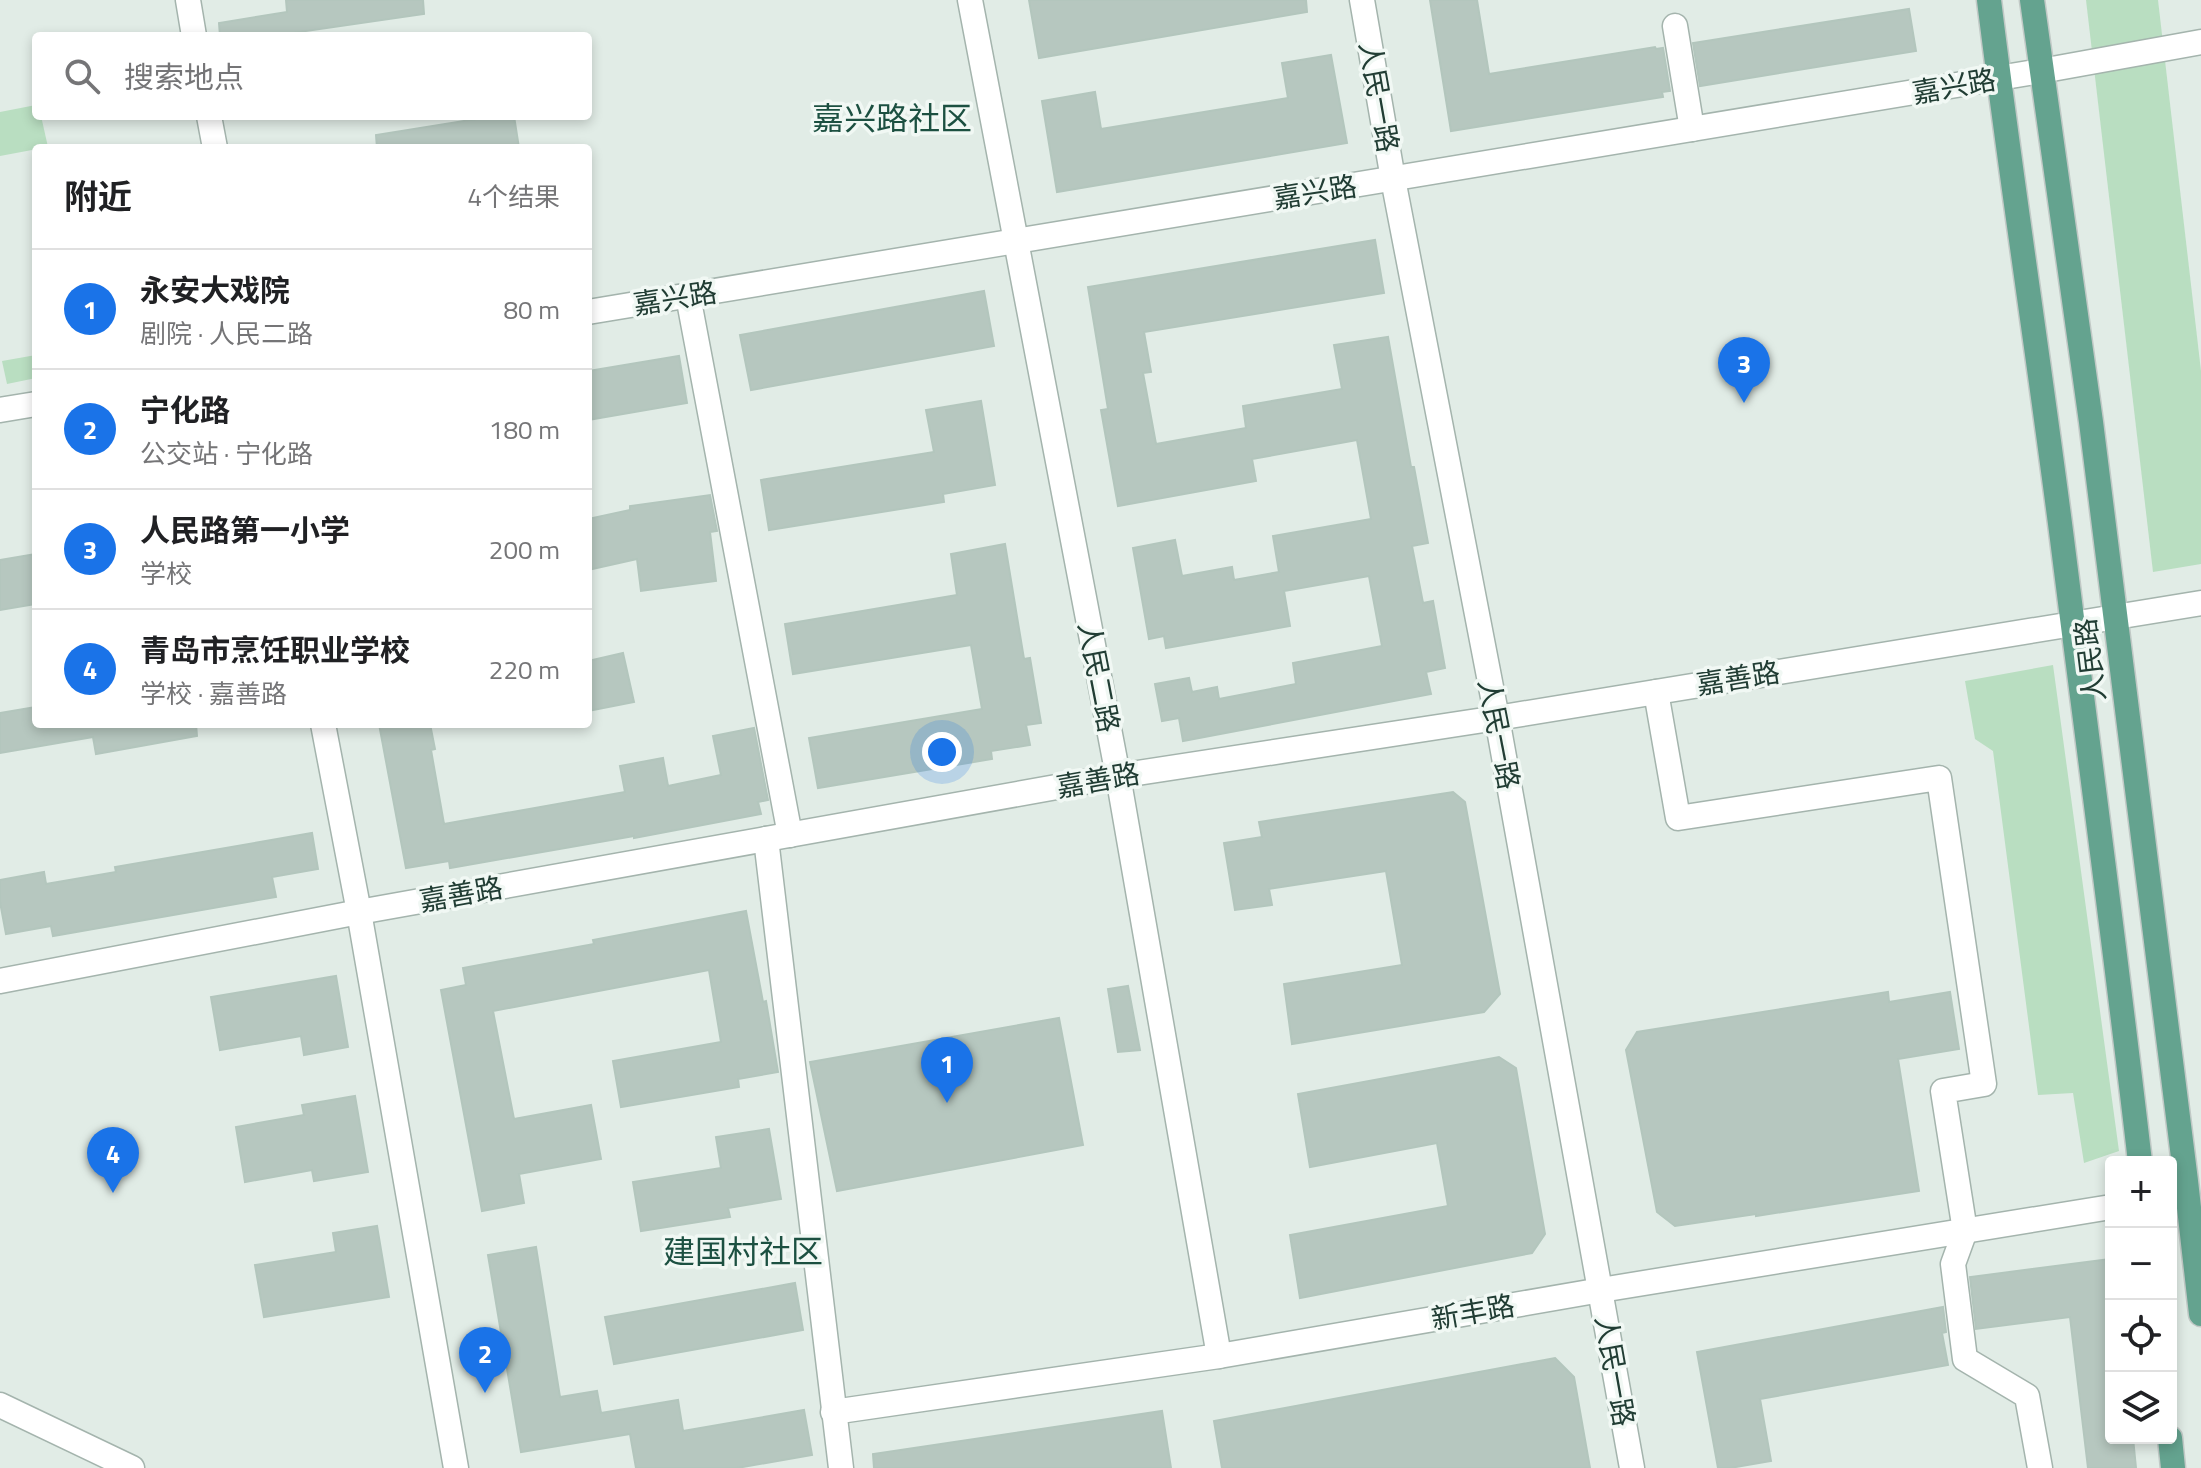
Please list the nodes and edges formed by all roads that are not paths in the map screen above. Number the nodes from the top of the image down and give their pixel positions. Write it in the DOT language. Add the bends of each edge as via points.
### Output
graph roads {
  1 [pos="188,0"];
  2 [pos="970,0"];
  3 [pos="1362,0"];
  4 [pos="1989,0"];
  5 [pos="2032,0"];
  6 [pos="1675,26"];
  7 [pos="193,32"];
  8 [pos="2201,42"];
  9 [pos="2041,71"];
  10 [pos="1998,78"];
  11 [pos="210,120"];
  12 [pos="1692,129"];
  13 [pos="214,144"];
  14 [pos="1393,179"];
  15 [pos="1015,241"];
  16 [pos="688,296"];
  17 [pos="592,311"];
  18 [pos="32,405"];
  19 [pos="0,410"];
  20 [pos="2201,603"];
  21 [pos="2115,618"];
  22 [pos="2072,624"];
  23 [pos="1656,692"];
  24 [pos="1497,718"];
  25 [pos="324,728"];
  26 [pos="1118,776"];
  27 [pos="790,835"];
  28 [pos="766,839"];
  29 [pos="359,912"];
  30 [pos="0,981"];
  31 [pos="2139,1156"];
  32 [pos="2180,1197"];
  33 [pos="2105,1208"];
  34 [pos="1965,1231"];
  35 [pos="1601,1290"];
  36 [pos="2201,1314"];
  37 [pos="1219,1356"];
  38 [pos="0,1405"];
  39 [pos="833,1412"];
  40 [pos="2171,1444"];
  41 [pos="132,1468"];
  42 [pos="456,1468"];
  43 [pos="841,1468"];
  44 [pos="1632,1468"];
  45 [pos="2040,1468"];
  46 [pos="2173,1468"];
  1 -- 7 [label="street"];
  2 -- 15 [label="street, 人民二路"];
  3 -- 14 [label="street, 人民一路"];
  4 -- 10 [label="main road, 人民路"];
  5 -- 9 [label="main road, 人民路"];
  6 -- 12 [label="street"];
  8 -- 9 [label="street, 嘉兴路"];
  9 -- 10 [label="street, 嘉兴路"];
  9 -- 21 [label="main road, 人民路"];
  10 -- 12 [label="street, 嘉兴路"];
  10 -- 22 [label="main road, 人民路"];
  11 -- 13 [label="street"];
  12 -- 14 [label="street, 嘉兴路"];
  14 -- 15 [label="street, 嘉兴路"];
  14 -- 24 [label="street, 人民一路"];
  15 -- 16 [label="street, 嘉兴路"];
  15 -- 26 [label="street, 人民二路"];
  16 -- 17 [label="street, 嘉兴路"];
  16 -- 27 [label="street"];
  18 -- 19 [label="street"];
  20 -- 21 [label="street, 嘉善路"];
  21 -- 22 [label="street, 嘉善路"];
  21 -- 32 [label="main road, 人民路"];
  22 -- 23 [label="street, 嘉善路"];
  22 -- 31 [label="main road, 人民路"];
  23 -- 24 [label="street, 嘉善路"];
  23 -- 34 [label="street" via="1678,818 1939,778 1984,1084 1943,1091"];
  24 -- 26 [label="street, 嘉善路"];
  24 -- 35 [label="street, 人民一路"];
  25 -- 29 [label="street"];
  26 -- 27 [label="street, 嘉善路"];
  26 -- 37 [label="street, 人民二路"];
  27 -- 28 [label="street, 嘉善路"];
  28 -- 29 [label="street, 嘉善路"];
  28 -- 39 [label="street"];
  29 -- 30 [label="street, 嘉善路"];
  29 -- 42 [label="street"];
  32 -- 36 [label="main road, 人民路"];
  33 -- 34 [label="street, 新丰路"];
  34 -- 35 [label="street, 新丰路"];
  34 -- 45 [label="street" via="1953,1264 1965,1359 2027,1396"];
  35 -- 37 [label="street, 新丰路"];
  35 -- 44 [label="street, 人民一路"];
  37 -- 39 [label="street, 新丰路"];
  38 -- 41 [label="street"];
  39 -- 43 [label="street"];
  40 -- 46 [label="main road"];
}
